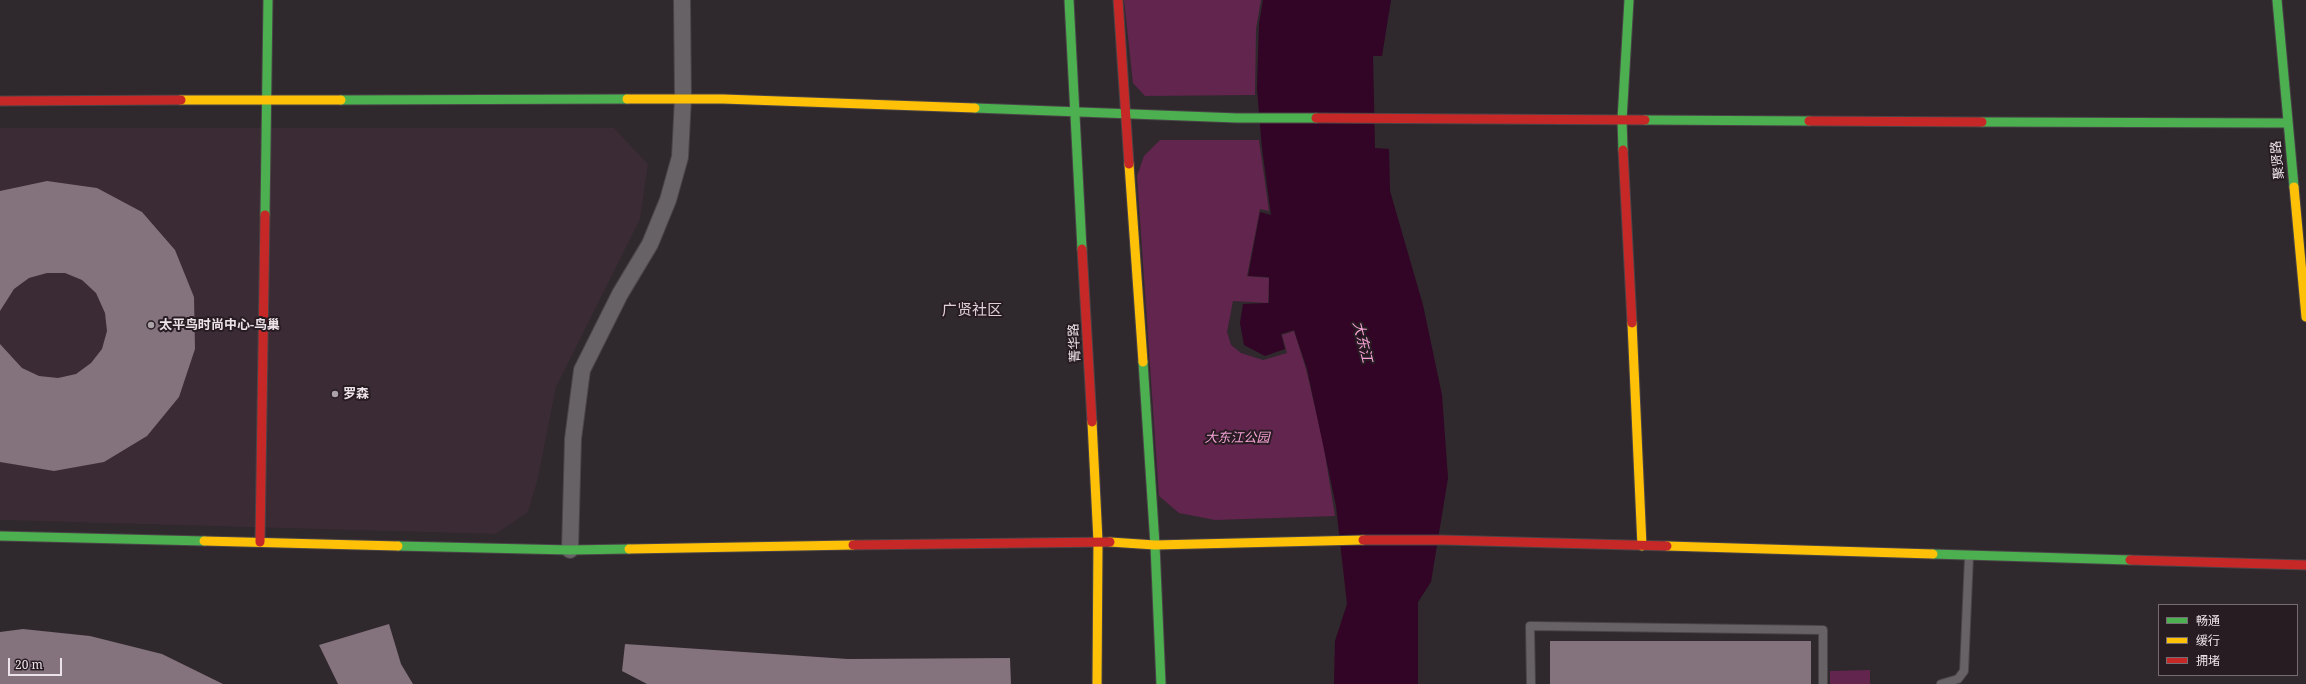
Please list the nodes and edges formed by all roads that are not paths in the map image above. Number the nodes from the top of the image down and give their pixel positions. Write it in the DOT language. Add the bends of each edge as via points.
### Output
graph roads {
  1 [pos="268,0"];
  2 [pos="682,0"];
  3 [pos="1069,0"];
  4 [pos="1118,0"];
  5 [pos="1629,0"];
  6 [pos="2277,0"];
  7 [pos="684,98"];
  8 [pos="268,100"];
  9 [pos="0,101"];
  10 [pos="1076,112"];
  11 [pos="1127,114"];
  12 [pos="1622,120"];
  13 [pos="2288,123"];
  14 [pos="2306,317"];
  15 [pos="0,536"];
  16 [pos="1098,541"];
  17 [pos="260,542"];
  18 [pos="1155,545"];
  19 [pos="1642,546"];
  20 [pos="570,550"];
  21 [pos="1969,555"];
  22 [pos="2306,565"];
  23 [pos="1097,684"];
  24 [pos="1161,684"];
  25 [pos="1531,684"];
  26 [pos="1823,684"];
  27 [pos="1940,684"];
  1 -- 8 [label="street"];
  2 -- 7 [label="street"];
  3 -- 10 [label="street, 菁华路"];
  4 -- 11 [label="street"];
  5 -- 12 [label="street"];
  6 -- 13 [label="street, 聚贤路"];
  7 -- 8 [label="street"];
  7 -- 10 [label="street"];
  7 -- 20 [label="street" via="680,157 668,200 650,244 620,294 582,370 573,439"];
  8 -- 9 [label="street"];
  8 -- 17 [label="street"];
  10 -- 11 [label="street"];
  10 -- 16 [label="street, 菁华路"];
  11 -- 12 [label="street" via="1237,118"];
  11 -- 18 [label="street"];
  12 -- 13 [label="street"];
  12 -- 19 [label="street"];
  13 -- 14 [label="street, 聚贤路"];
  15 -- 17 [label="street"];
  16 -- 18 [label="street"];
  16 -- 20 [label="street"];
  16 -- 23 [label="street, 菁华路"];
  17 -- 20 [label="street"];
  18 -- 19 [label="street" via="1443,540"];
  18 -- 24 [label="street"];
  19 -- 21 [label="street"];
  21 -- 22 [label="street"];
  21 -- 27 [label="lane" via="1964,671 1958,679"];
  25 -- 26 [label="lane" via="1530,626 1823,630"];
}
